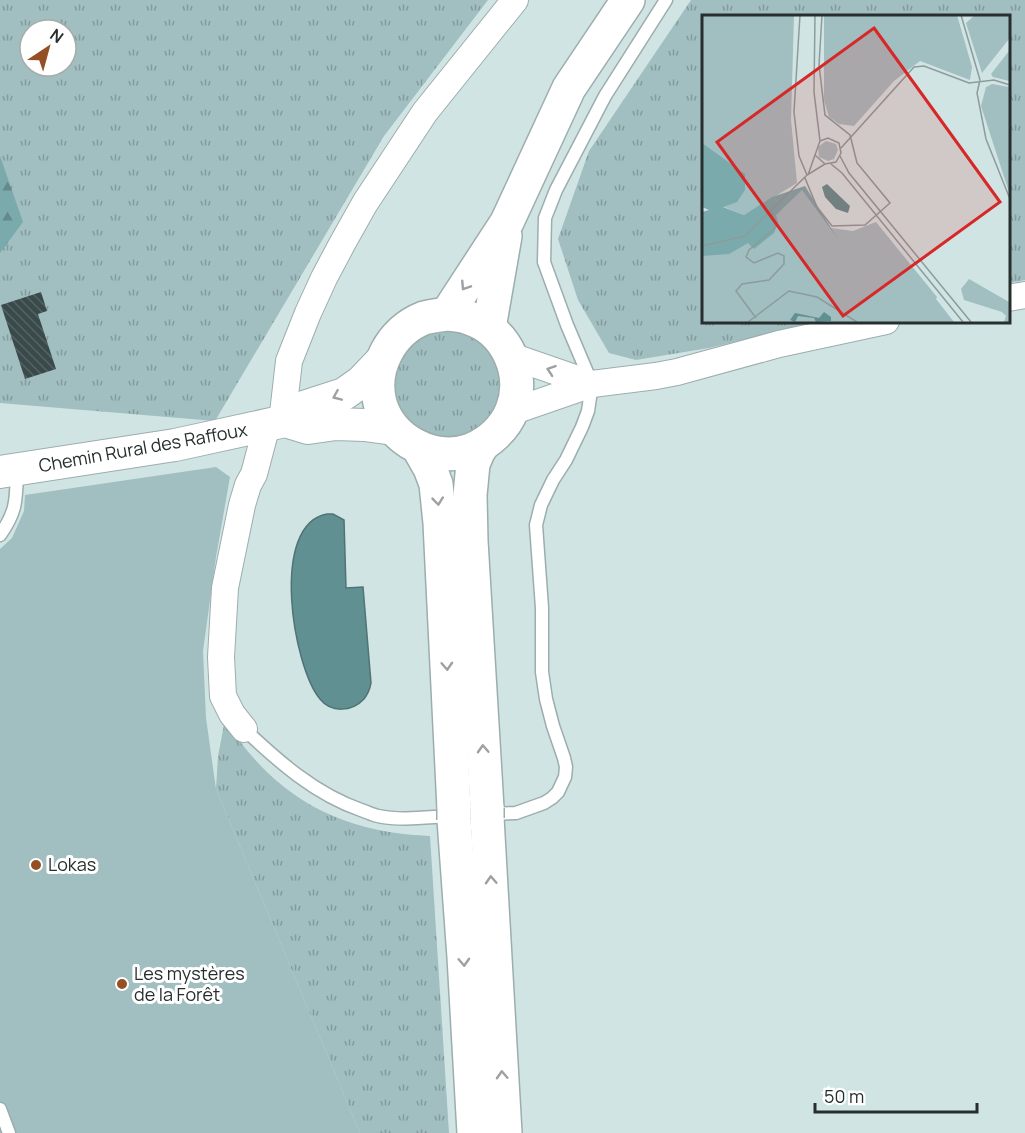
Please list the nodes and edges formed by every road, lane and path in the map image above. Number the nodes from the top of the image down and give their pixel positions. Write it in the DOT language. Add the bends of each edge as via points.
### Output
graph roads {
  1 [pos="515,0"];
  2 [pos="628,0"];
  3 [pos="666,0"];
  4 [pos="507,222"];
  5 [pos="1025,295"];
  6 [pos="1010,298"];
  7 [pos="447,314"];
  8 [pos="881,322"];
  9 [pos="489,328"];
  10 [pos="511,356"];
  11 [pos="382,360"];
  12 [pos="592,384"];
  13 [pos="511,412"];
  14 [pos="278,423"];
  15 [pos="406,438"];
  16 [pos="483,444"];
  17 [pos="9,471"];
  18 [pos="0,535"];
  19 [pos="244,729"];
  20 [pos="0,1109"];
  21 [pos="9,1133"];
  22 [pos="474,1133"];
  23 [pos="506,1133"];
  1 -- 14 [label="street" via="425,112 342,244 289,361"];
  2 -- 4 [label="main road" via="569,88"];
  3 -- 12 [label="lane" via="605,96 555,190 545,218 544,262"];
  4 -- 7 [label="main road, one-way"];
  4 -- 9 [label="main road"];
  5 -- 6 [label="street"];
  7 -- 9 [label="main road" via="469,318"];
  7 -- 11 [label="main road" via="426,317 407,327"];
  8 -- 12 [label="street" via="677,372"];
  9 -- 10 [label="main road"];
  12 -- 10 [label="street, one-way"];
  10 -- 13 [label="main road" via="518,382"];
  11 -- 14 [label="street, Chemin Rural des Raffoux, one-way" via="344,394 304,407"];
  11 -- 15 [label="main road" via="380,402 386,416"];
  12 -- 13 [label="street"];
  12 -- 19 [label="lane" via="582,427 541,505 536,525 542,672 566,767 562,785 552,798 516,813 378,816 326,795"];
  13 -- 16 [label="main road" via="498,433"];
  14 -- 15 [label="street, Chemin Rural des Raffoux" via="308,428 364,425"];
  14 -- 17 [label="street, Chemin Rural des Raffoux" via="175,445"];
  14 -- 19 [label="street" via="248,485 225,588 223,696"];
  15 -- 16 [label="main road" via="431,452 451,454"];
  15 -- 22 [label="main road, one-way" via="430,468 436,484 440,523"];
  23 -- 16 [label="main road, one-way" via="471,541 473,464"];
  17 -- 18 [label="lane" via="16,502"];
  20 -- 21 [label="lane"];
}
